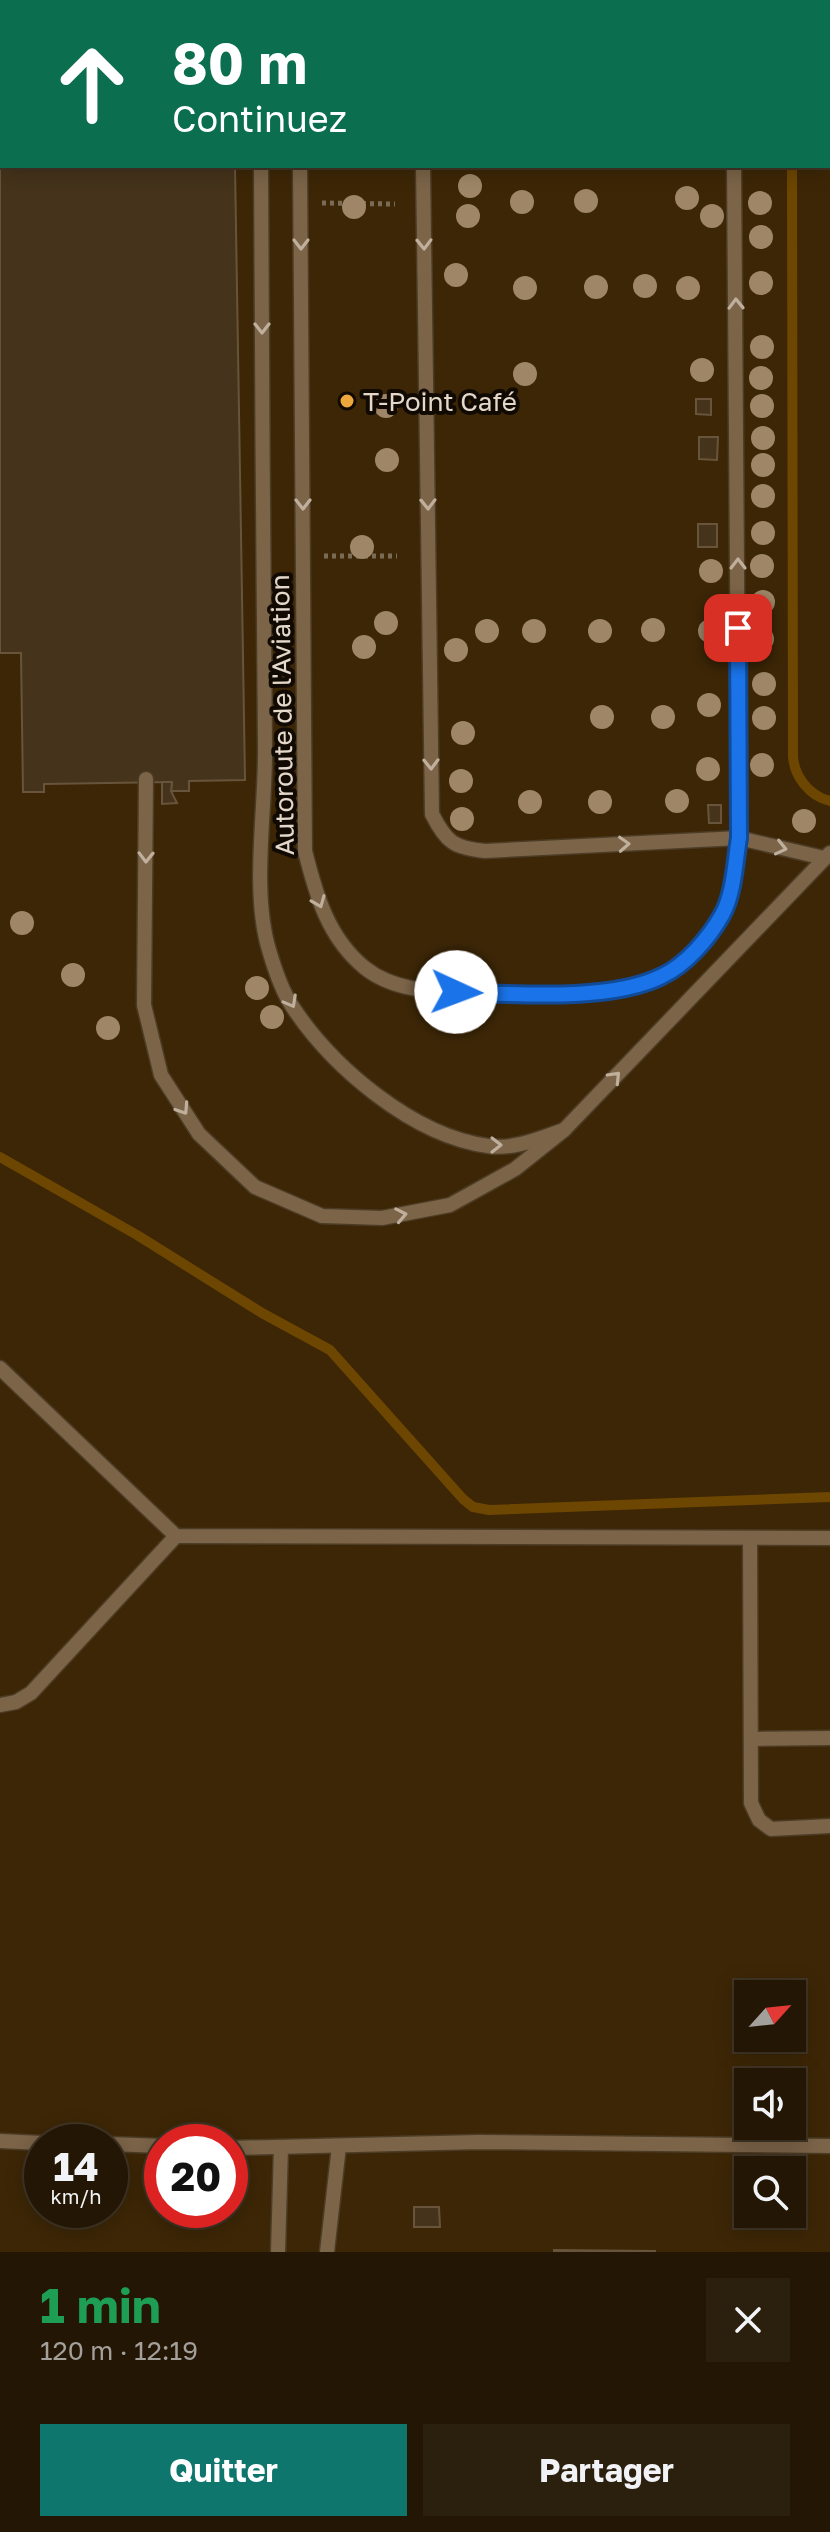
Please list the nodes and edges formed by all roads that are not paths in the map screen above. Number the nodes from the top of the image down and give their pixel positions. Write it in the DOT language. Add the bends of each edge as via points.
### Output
graph roads {
  1 [pos="261,168"];
  2 [pos="300,168"];
  3 [pos="423,168"];
  4 [pos="734,168"];
  5 [pos="146,779"];
  6 [pos="739,838"];
  7 [pos="827,855"];
  8 [pos="564,1130"];
  9 [pos="1,1371"];
  10 [pos="176,1536"];
  11 [pos="830,1538"];
  12 [pos="750,1539"];
  13 [pos="0,1705"];
  14 [pos="830,1738"];
  15 [pos="752,1739"];
  16 [pos="830,1826"];
  17 [pos="0,2141"];
  18 [pos="24,2142"];
  19 [pos="339,2146"];
  20 [pos="830,2146"];
  21 [pos="281,2147"];
  22 [pos="248,2148"];
  23 [pos="278,2252"];
  24 [pos="327,2252"];
  1 -- 8 [label="lane, one-way" via="266,787 259,911 269,952 290,1004 334,1059 413,1120 490,1147"];
  2 -- 6 [label="lane, Autoroute de l'Aviation, one-way" via="305,851 317,902 343,946 393,986 551,995 623,988 663,976 696,950 723,914"];
  3 -- 6 [label="lane, one-way" via="432,814 442,834 460,848 485,851"];
  6 -- 4 [label="lane, Autoroute de l'Aviation, one-way"];
  5 -- 8 [label="lane, one-way" via="144,1005 161,1075 199,1134 255,1187 322,1216 382,1218 450,1205 515,1169"];
  6 -- 7 [label="lane, one-way"];
  8 -- 7 [label="lane, one-way"];
  9 -- 10 [label="lane"];
  10 -- 12 [label="lane"];
  10 -- 13 [label="lane" via="31,1693"];
  11 -- 12 [label="lane"];
  12 -- 15 [label="lane"];
  14 -- 15 [label="lane"];
  15 -- 16 [label="lane" via="751,1803 759,1820 771,1829"];
  17 -- 18 [label="lane"];
  19 -- 20 [label="lane"];
  19 -- 21 [label="lane"];
  19 -- 24 [label="lane"];
  21 -- 22 [label="lane"];
  21 -- 23 [label="lane"];
}
